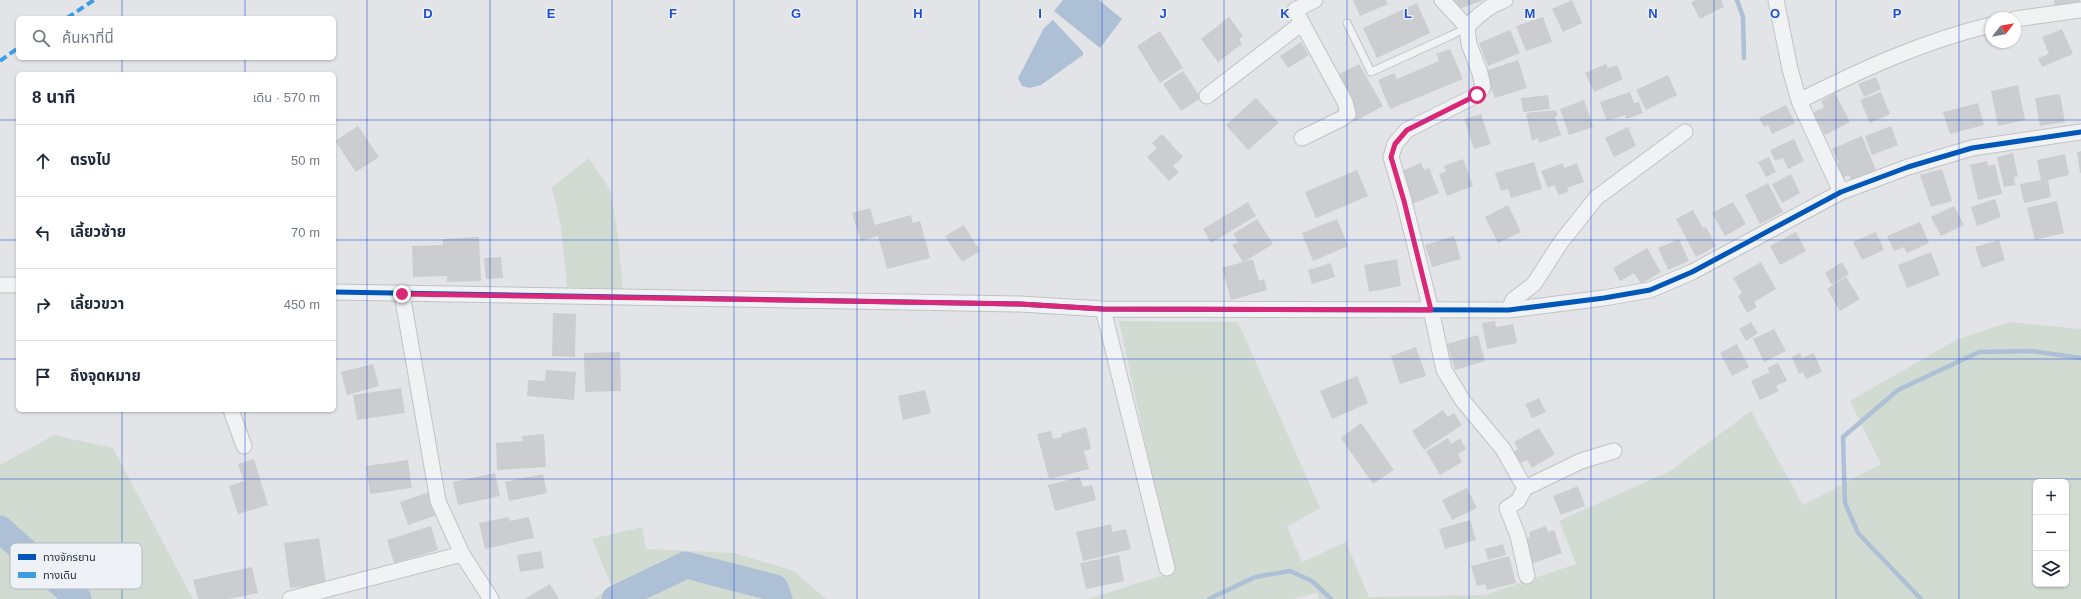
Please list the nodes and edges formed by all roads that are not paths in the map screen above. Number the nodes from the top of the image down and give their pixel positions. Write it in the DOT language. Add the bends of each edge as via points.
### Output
graph roads {
  1 [pos="1315,0"];
  2 [pos="1442,0"];
  3 [pos="1506,0"];
  4 [pos="1776,0"];
  5 [pos="2081,10"];
  6 [pos="2021,18"];
  7 [pos="1302,23"];
  8 [pos="1347,24"];
  9 [pos="1985,26"];
  10 [pos="1467,27"];
  11 [pos="1207,96"];
  12 [pos="1799,101"];
  13 [pos="1685,132"];
  14 [pos="2081,132"];
  15 [pos="1302,138"];
  16 [pos="1841,192"];
  17 [pos="0,285"];
  18 [pos="16,285"];
  19 [pos="336,292"];
  20 [pos="402,294"];
  21 [pos="1103,309"];
  22 [pos="1431,310"];
  23 [pos="1509,310"];
  24 [pos="232,412"];
  25 [pos="244,446"];
  26 [pos="1614,451"];
  27 [pos="1525,488"];
  28 [pos="462,554"];
  29 [pos="1167,568"];
  30 [pos="1527,576"];
  31 [pos="290,599"];
  32 [pos="491,599"];
  1 -- 7 [label="street" via="1295,10"];
  2 -- 10 [label="street"];
  3 -- 10 [label="street" via="1479,14"];
  4 -- 12 [label="street"];
  5 -- 6 [label="street"];
  7 -- 11 [label="street"];
  7 -- 15 [label="street" via="1345,102 1348,114"];
  8 -- 10 [label="lane" via="1371,72"];
  9 -- 12 [label="street" via="1914,48 1852,74"];
  10 -- 22 [label="street" via="1468,44 1483,87 1477,95 1407,130 1395,144 1391,157"];
  12 -- 16 [label="street"];
  13 -- 23 [label="street" via="1596,198 1561,242 1534,284 1513,300"];
  14 -- 16 [label="street" via="1972,148 1908,167"];
  16 -- 23 [label="street" via="1692,272 1650,290"];
  17 -- 18 [label="street"];
  19 -- 20 [label="street"];
  20 -- 21 [label="street" via="1020,304"];
  20 -- 28 [label="street" via="438,501"];
  21 -- 22 [label="street"];
  21 -- 29 [label="street"];
  22 -- 23 [label="street"];
  22 -- 27 [label="street" via="1444,370 1463,401 1503,449"];
  24 -- 25 [label="street"];
  26 -- 27 [label="street" via="1581,461"];
  27 -- 30 [label="street" via="1518,501 1507,508 1518,536"];
  28 -- 31 [label="street"];
  28 -- 32 [label="street"];
}
